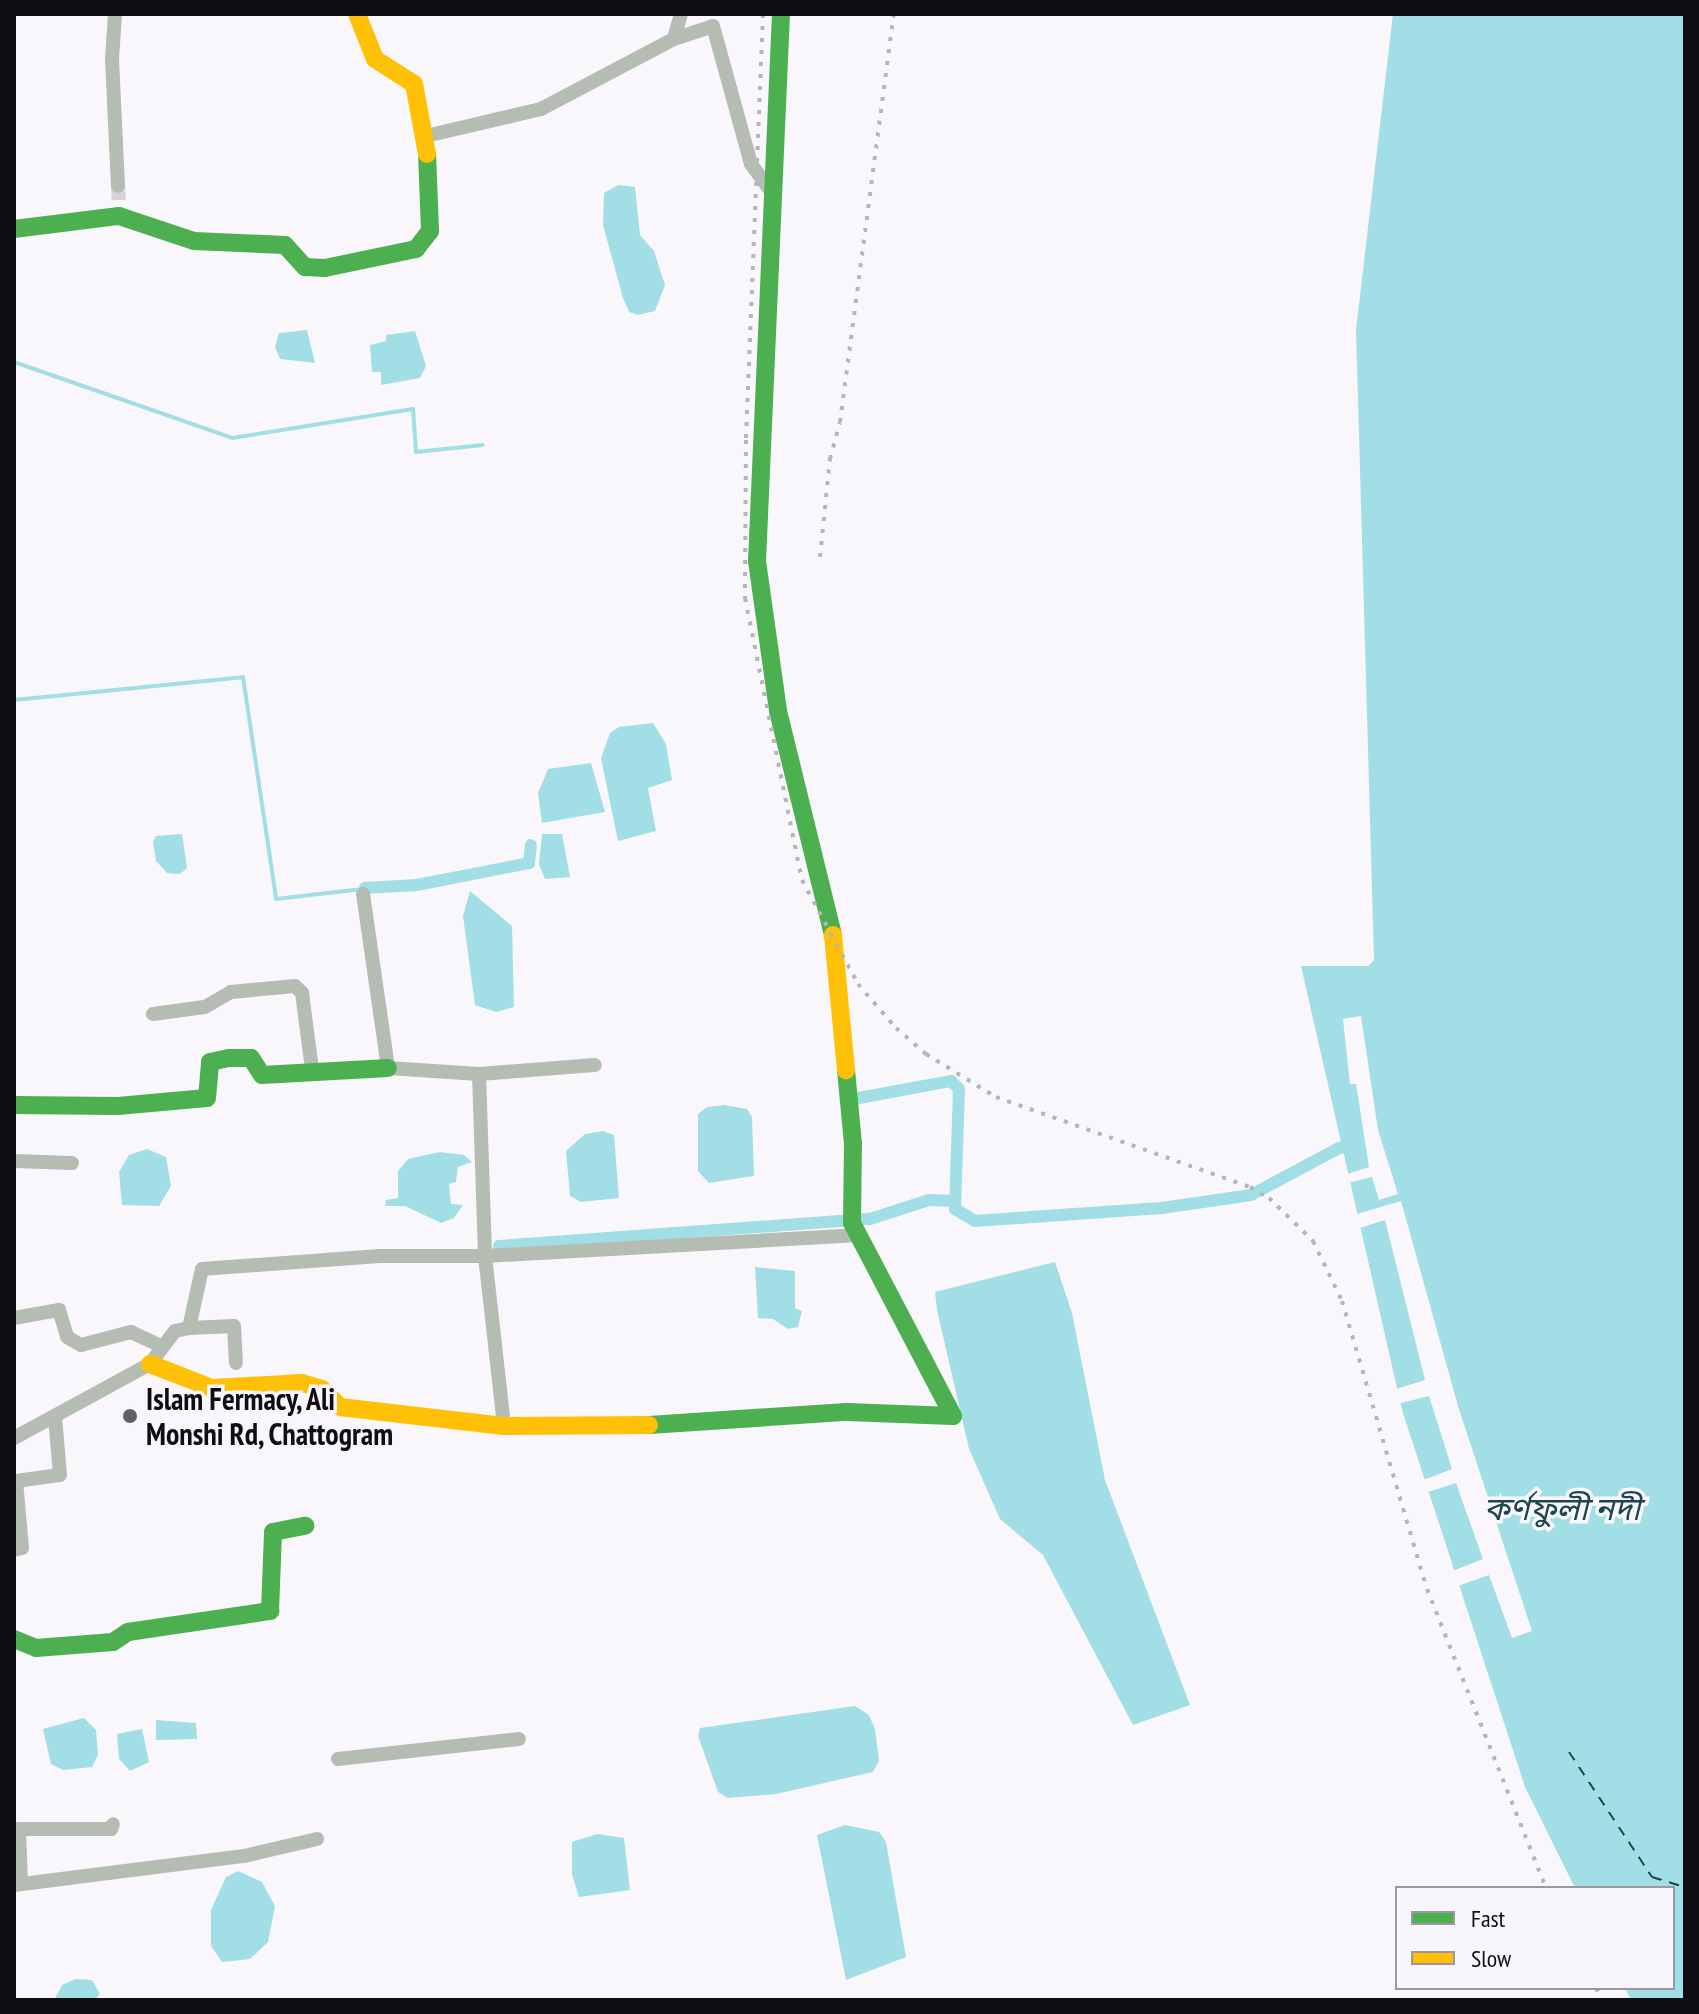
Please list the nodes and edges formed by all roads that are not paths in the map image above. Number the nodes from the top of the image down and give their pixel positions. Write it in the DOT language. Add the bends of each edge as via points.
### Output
graph roads {
  1 [pos="115,14"];
  2 [pos="357,14"];
  3 [pos="681,14"];
  4 [pos="781,14"];
  5 [pos="674,39"];
  6 [pos="426,136"];
  7 [pos="118,186"];
  8 [pos="770,190"];
  9 [pos="14,229"];
  10 [pos="363,894"];
  11 [pos="153,1014"];
  12 [pos="595,1065"];
  13 [pos="388,1068"];
  14 [pos="312,1069"];
  15 [pos="479,1074"];
  16 [pos="14,1105"];
  17 [pos="14,1161"];
  18 [pos="72,1163"];
  19 [pos="853,1225"];
  20 [pos="485,1256"];
  21 [pos="14,1318"];
  22 [pos="189,1328"];
  23 [pos="163,1347"];
  24 [pos="236,1363"];
  25 [pos="150,1364"];
  26 [pos="55,1417"];
  27 [pos="504,1426"];
  28 [pos="14,1438"];
  29 [pos="305,1526"];
  30 [pos="14,1550"];
  31 [pos="14,1639"];
  32 [pos="519,1739"];
  33 [pos="338,1759"];
  34 [pos="113,1824"];
  35 [pos="317,1839"];
  36 [pos="17,1885"];
  1 -- 7 [label="street"];
  2 -- 6 [label="main road" via="375,59 414,84"];
  3 -- 5 [label="street"];
  4 -- 8 [label="main road"];
  5 -- 6 [label="street" via="541,109"];
  5 -- 8 [label="street" via="713,26 751,164"];
  6 -- 9 [label="main road" via="430,231 416,249 305,267 285,245 194,241 119,211"];
  8 -- 19 [label="main road" via="757,561 778,711 833,935 853,1144"];
  10 -- 13 [label="street"];
  11 -- 14 [label="street" via="205,1007 231,992 295,986 302,993"];
  12 -- 15 [label="street"];
  13 -- 14 [label="main road"];
  13 -- 15 [label="street"];
  14 -- 16 [label="main road" via="262,1075 251,1058 229,1058 210,1062 207,1098 118,1106"];
  15 -- 20 [label="street"];
  17 -- 18 [label="street"];
  19 -- 20 [label="street"];
  19 -- 27 [label="main road" via="953,1416 847,1412 624,1427"];
  20 -- 22 [label="street" via="380,1256 202,1269"];
  20 -- 27 [label="street"];
  21 -- 23 [label="street" via="59,1310 67,1337 81,1345 131,1332"];
  22 -- 23 [label="street" via="175,1331"];
  22 -- 24 [label="street" via="234,1326"];
  23 -- 25 [label="street"];
  25 -- 26 [label="street"];
  25 -- 27 [label="main road" via="212,1388 302,1383 322,1389 340,1407"];
  26 -- 28 [label="street"];
  26 -- 30 [label="street" via="60,1475 16,1481 22,1548"];
  29 -- 31 [label="main road" via="273,1532 269,1612 128,1632 113,1642 33,1648"];
  32 -- 33 [label="street"];
  34 -- 36 [label="street" via="111,1829 19,1829"];
  35 -- 36 [label="street" via="244,1856"];
}
